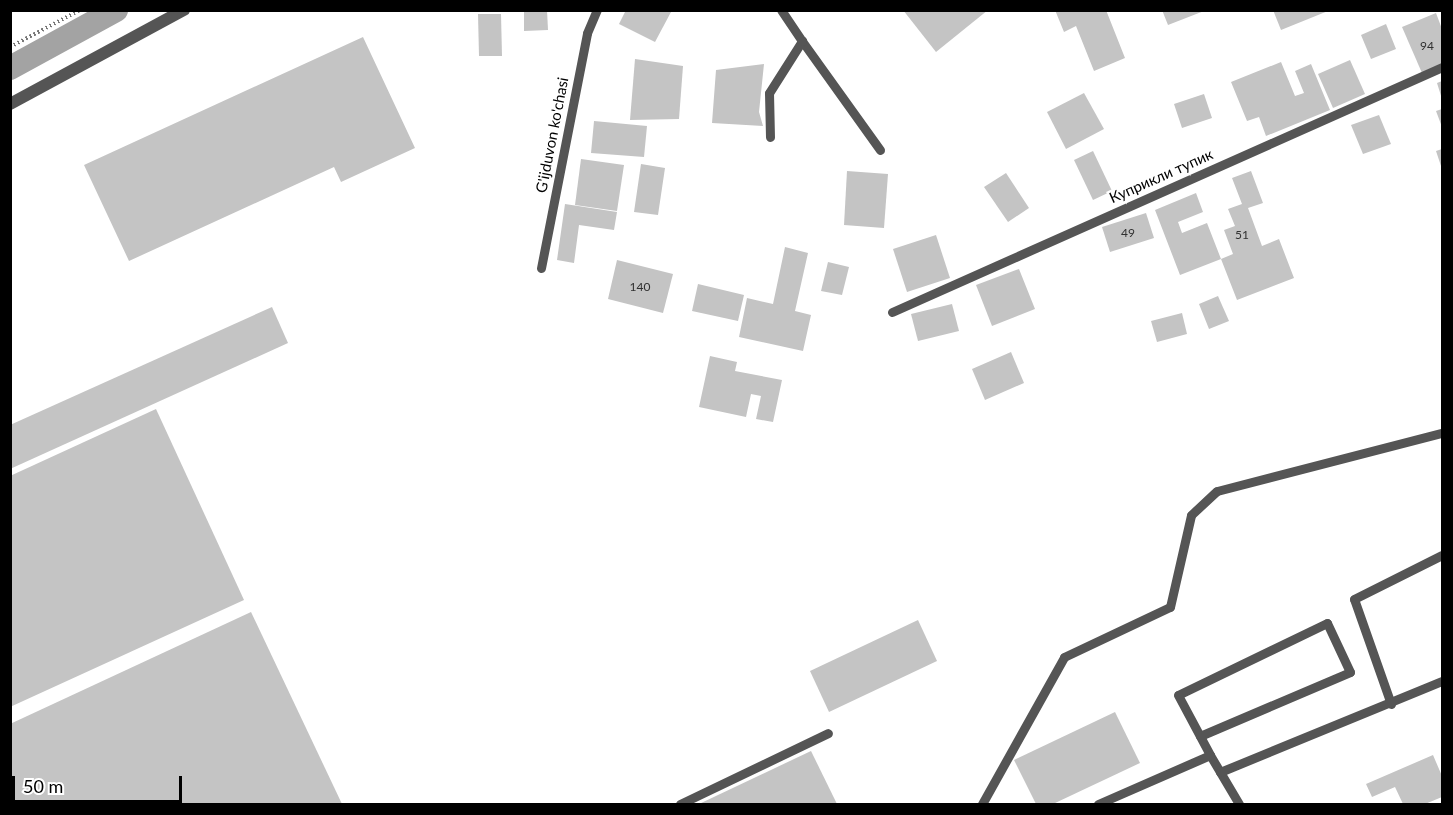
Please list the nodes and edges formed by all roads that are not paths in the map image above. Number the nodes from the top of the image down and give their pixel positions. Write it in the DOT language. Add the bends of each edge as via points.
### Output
graph roads {
  1 [pos="184,10"];
  2 [pos="597,10"];
  3 [pos="781,10"];
  4 [pos="801,41"];
  5 [pos="1443,67"];
  6 [pos="10,104"];
  7 [pos="770,137"];
  8 [pos="880,150"];
  9 [pos="541,268"];
  10 [pos="892,312"];
  11 [pos="1443,433"];
  12 [pos="1443,555"];
  13 [pos="1443,681"];
  14 [pos="1391,704"];
  15 [pos="828,733"];
  16 [pos="1200,736"];
  17 [pos="1210,755"];
  18 [pos="1220,772"];
  19 [pos="680,804"];
  20 [pos="982,804"];
  21 [pos="1098,804"];
  22 [pos="1239,804"];
  1 -- 6 [label="street"];
  2 -- 9 [label="lane, G'ijduvon ko'chasi" via="587,33"];
  3 -- 4 [label="lane"];
  4 -- 7 [label="lane" via="769,93"];
  4 -- 8 [label="lane"];
  5 -- 10 [label="lane, Куприкли тупик"];
  11 -- 20 [label="lane" via="1217,491 1191,515 1170,607 1064,657"];
  12 -- 14 [label="lane" via="1354,599"];
  13 -- 14 [label="lane"];
  14 -- 18 [label="lane"];
  15 -- 19 [label="lane"];
  16 -- 16 [label="lane" via="1178,695 1327,623 1350,672"];
  16 -- 17 [label="lane"];
  17 -- 18 [label="lane"];
  17 -- 21 [label="lane"];
  18 -- 22 [label="lane"];
}
